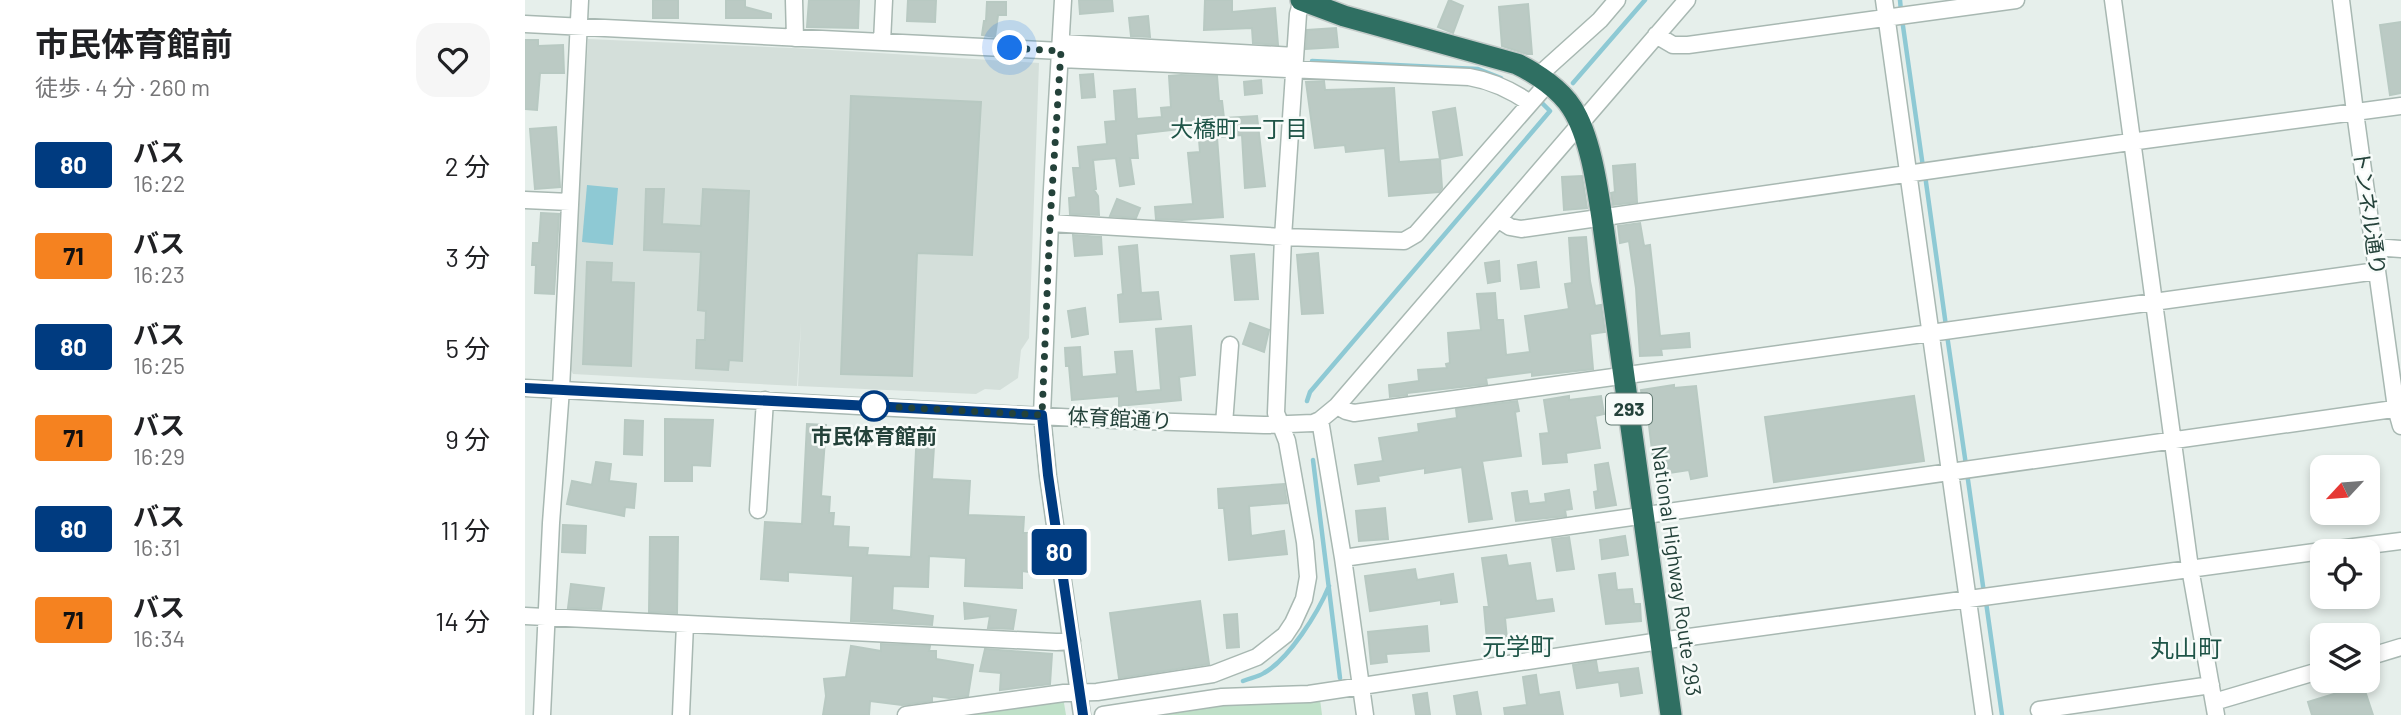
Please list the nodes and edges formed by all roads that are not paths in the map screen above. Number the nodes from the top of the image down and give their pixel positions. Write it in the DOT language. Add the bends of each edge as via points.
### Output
graph roads {
  1 [pos="580,0"];
  2 [pos="794,0"];
  3 [pos="884,0"];
  4 [pos="1063,0"];
  5 [pos="1301,0"];
  6 [pos="1617,0"];
  7 [pos="1687,0"];
  8 [pos="1884,0"];
  9 [pos="2016,0"];
  10 [pos="2113,0"];
  11 [pos="2341,0"];
  12 [pos="1887,18"];
  13 [pos="525,24"];
  14 [pos="579,27"];
  15 [pos="1656,35"];
  16 [pos="795,38"];
  17 [pos="882,42"];
  18 [pos="1061,51"];
  19 [pos="1295,63"];
  20 [pos="1543,79"];
  21 [pos="1530,103"];
  22 [pos="2401,106"];
  23 [pos="2354,112"];
  24 [pos="1579,124"];
  25 [pos="2130,142"];
  26 [pos="1909,174"];
  27 [pos="525,200"];
  28 [pos="570,202"];
  29 [pos="1602,218"];
  30 [pos="1500,220"];
  31 [pos="1050,223"];
  32 [pos="1283,237"];
  33 [pos="2374,247"];
  34 [pos="2401,249"];
  35 [pos="2377,271"];
  36 [pos="2153,302"];
  37 [pos="1930,333"];
  38 [pos="1230,345"];
  39 [pos="1624,376"];
  40 [pos="525,388"];
  41 [pos="561,390"];
  42 [pos="765,400"];
  43 [pos="1337,406"];
  44 [pos="2398,408"];
  45 [pos="1042,415"];
  46 [pos="1320,420"];
  47 [pos="1224,424"];
  48 [pos="1283,425"];
  49 [pos="2401,426"];
  50 [pos="2172,440"];
  51 [pos="1951,472"];
  52 [pos="758,510"];
  53 [pos="1644,515"];
  54 [pos="2401,541"];
  55 [pos="2380,544"];
  56 [pos="2310,553"];
  57 [pos="1343,558"];
  58 [pos="2190,568"];
  59 [pos="1967,600"];
  60 [pos="525,616"];
  61 [pos="546,617"];
  62 [pos="685,624"];
  63 [pos="1072,641"];
  64 [pos="1660,641"];
  65 [pos="2401,648"];
  66 [pos="2380,654"];
  67 [pos="2310,674"];
  68 [pos="1361,685"];
  69 [pos="2211,685"];
  70 [pos="1079,692"];
  71 [pos="2215,709"];
  72 [pos="2039,710"];
  73 [pos="542,715"];
  74 [pos="681,715"];
  75 [pos="906,715"];
  76 [pos="1083,715"];
  77 [pos="1103,715"];
  78 [pos="1365,715"];
  79 [pos="1671,715"];
  80 [pos="1983,715"];
  1 -- 14 [label="street"];
  2 -- 16 [label="street"];
  3 -- 17 [label="street"];
  4 -- 18 [label="street"];
  5 -- 19 [label="street"];
  5 -- 20 [label="highway, National Highway Route 293 / 293" via="1517,64"];
  6 -- 20 [label="street"];
  7 -- 15 [label="street"];
  8 -- 12 [label="street"];
  9 -- 12 [label="street"];
  10 -- 25 [label="street"];
  11 -- 23 [label="street, トンネル通り"];
  12 -- 15 [label="street" via="1688,45 1673,45"];
  12 -- 26 [label="street"];
  13 -- 14 [label="street"];
  14 -- 16 [label="street"];
  14 -- 28 [label="street"];
  15 -- 24 [label="street"];
  16 -- 17 [label="street"];
  17 -- 18 [label="street"];
  18 -- 19 [label="street"];
  18 -- 31 [label="street"];
  19 -- 21 [label="street" via="1469,77 1490,81"];
  19 -- 32 [label="street"];
  20 -- 21 [label="street"];
  20 -- 24 [label="highway, National Highway Route 293 / 293" via="1572,107"];
  21 -- 32 [label="street" via="1416,234 1404,241"];
  22 -- 23 [label="street"];
  23 -- 25 [label="street"];
  23 -- 33 [label="street, トンネル通り"];
  24 -- 29 [label="highway, National Highway Route 293 / 293" via="1593,162"];
  24 -- 30 [label="street"];
  25 -- 26 [label="street"];
  25 -- 36 [label="street"];
  26 -- 29 [label="street"];
  26 -- 37 [label="street"];
  27 -- 28 [label="street"];
  28 -- 41 [label="street"];
  29 -- 30 [label="street" via="1521,229"];
  29 -- 39 [label="highway, National Highway Route 293 / 293"];
  30 -- 43 [label="street"];
  31 -- 32 [label="street"];
  31 -- 45 [label="street"];
  32 -- 48 [label="street" via="1276,413"];
  33 -- 34 [label="street"];
  33 -- 35 [label="street, トンネル通り"];
  35 -- 36 [label="street"];
  35 -- 44 [label="street, トンネル通り"];
  36 -- 37 [label="street"];
  36 -- 50 [label="street"];
  37 -- 39 [label="street"];
  37 -- 51 [label="street"];
  38 -- 47 [label="street"];
  39 -- 43 [label="street" via="1354,413"];
  39 -- 53 [label="highway, National Highway Route 293 / 293"];
  40 -- 41 [label="street, 体育館通り"];
  41 -- 42 [label="street, 体育館通り"];
  41 -- 61 [label="street"];
  42 -- 45 [label="street, 体育館通り"];
  42 -- 52 [label="street"];
  43 -- 46 [label="street"];
  44 -- 49 [label="street, トンネル通り"];
  44 -- 50 [label="street"];
  45 -- 47 [label="street, 体育館通り"];
  45 -- 63 [label="street"];
  46 -- 48 [label="street, 体育館通り"];
  46 -- 57 [label="street"];
  47 -- 48 [label="street, 体育館通り"];
  48 -- 70 [label="street" via="1308,577 1304,600 1285,635 1257,657 1213,674"];
  50 -- 51 [label="street"];
  50 -- 58 [label="street"];
  51 -- 53 [label="street"];
  51 -- 59 [label="street"];
  53 -- 57 [label="street"];
  53 -- 64 [label="highway, National Highway Route 293 / 293"];
  54 -- 55 [label="street"];
  56 -- 58 [label="street"];
  57 -- 68 [label="street"];
  58 -- 59 [label="street"];
  58 -- 69 [label="street"];
  59 -- 64 [label="street"];
  59 -- 80 [label="street"];
  60 -- 61 [label="street"];
  61 -- 62 [label="street"];
  61 -- 73 [label="street"];
  62 -- 63 [label="street"];
  62 -- 74 [label="street"];
  63 -- 70 [label="street"];
  64 -- 68 [label="street"];
  64 -- 79 [label="highway, National Highway Route 293 / 293"];
  65 -- 66 [label="street"];
  67 -- 71 [label="street"];
  68 -- 77 [label="street" via="1309,694 1222,697"];
  68 -- 78 [label="street"];
  69 -- 71 [label="street"];
  69 -- 72 [label="street"];
  70 -- 75 [label="street"];
  70 -- 76 [label="street"];
}
